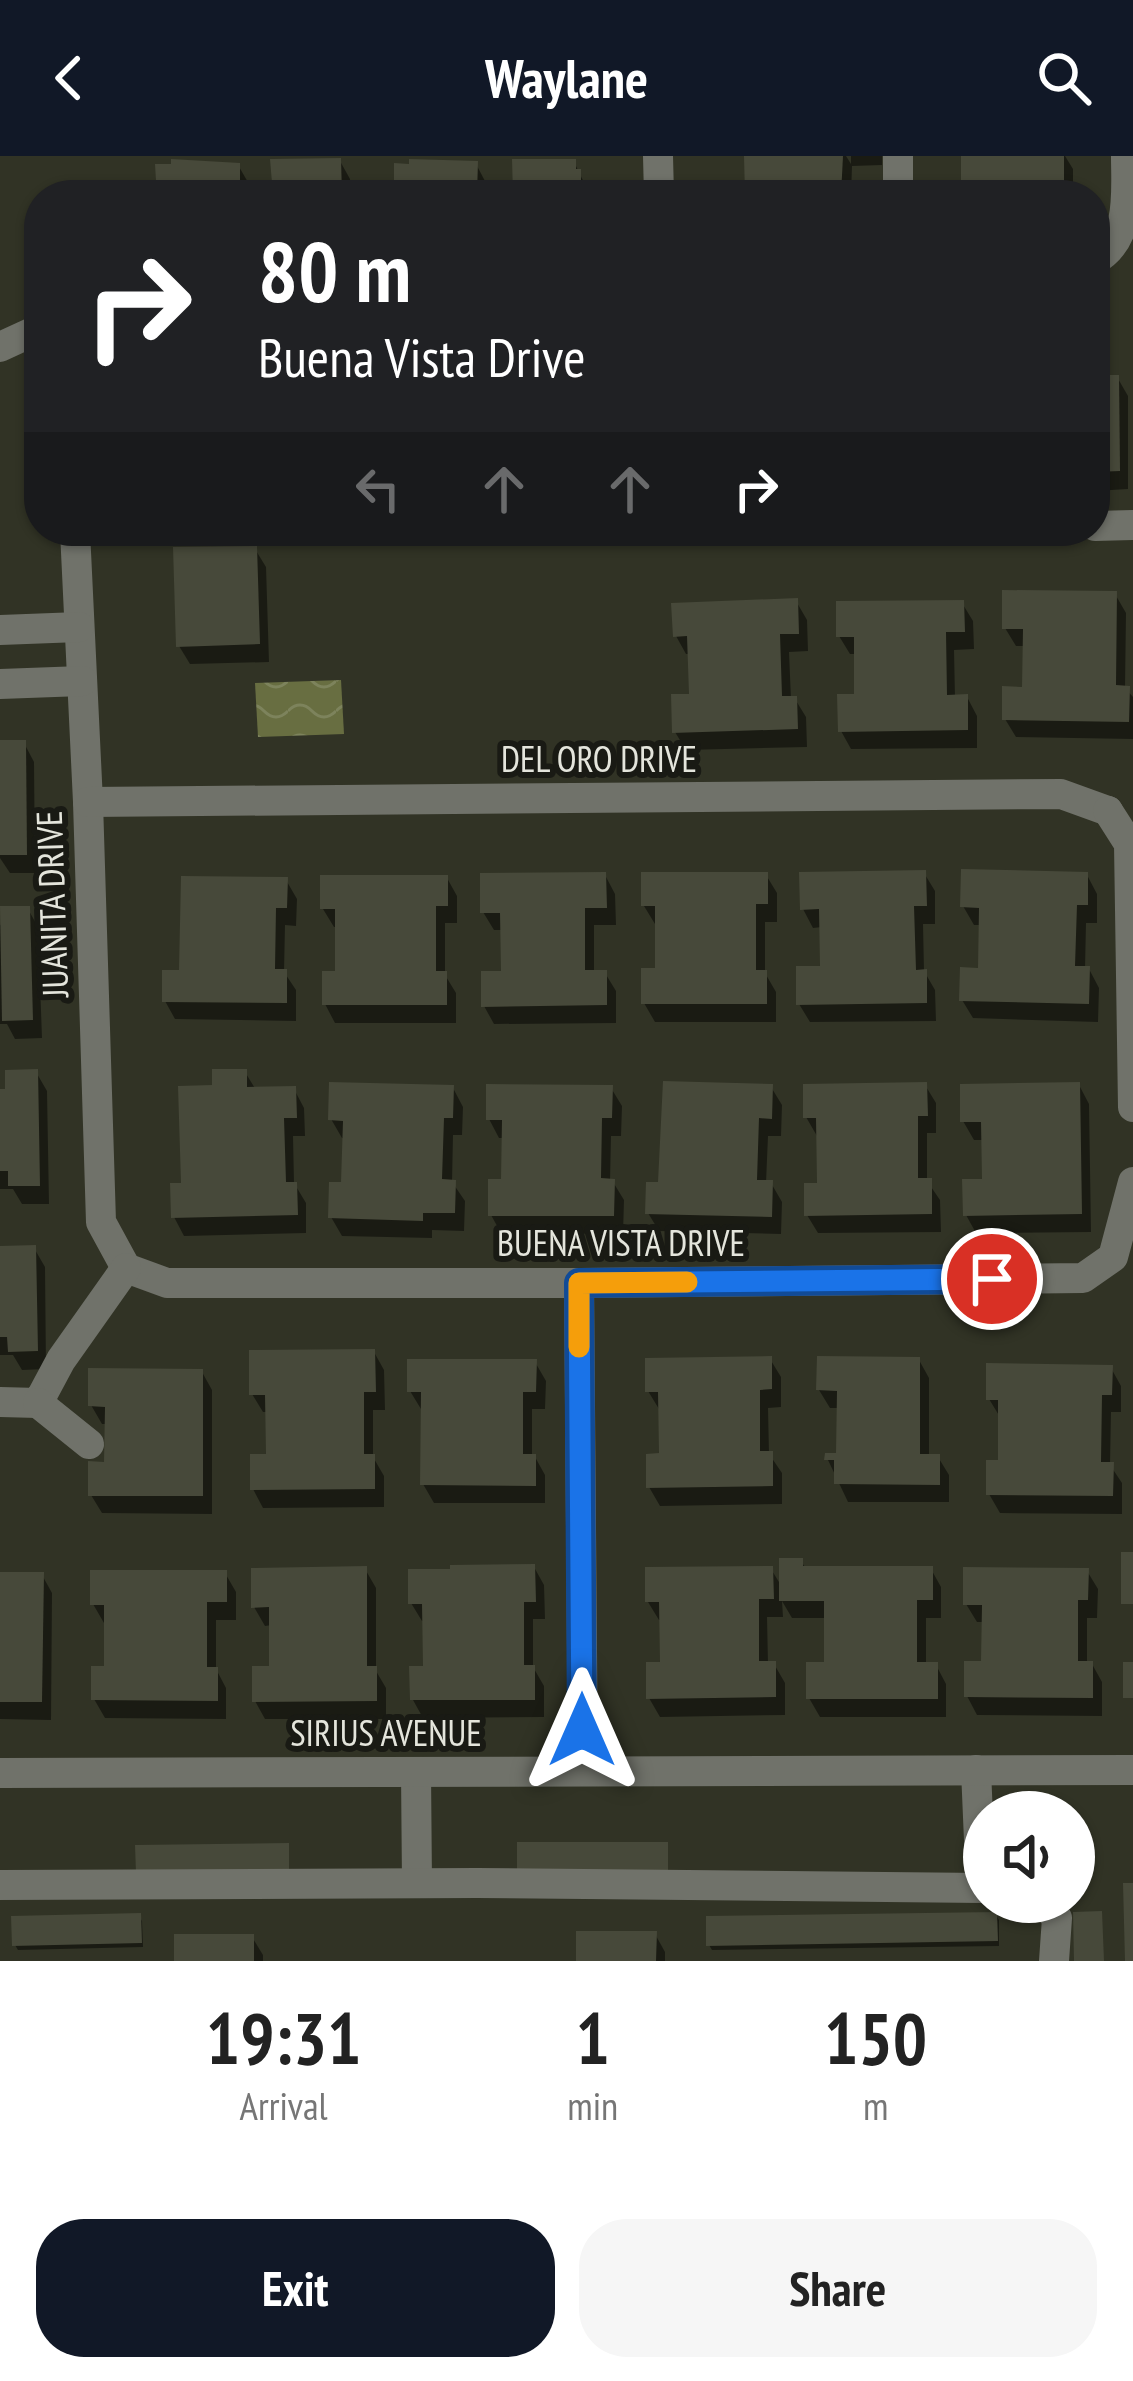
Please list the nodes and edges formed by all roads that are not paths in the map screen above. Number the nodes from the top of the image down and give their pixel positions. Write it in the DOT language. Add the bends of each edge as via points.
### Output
graph roads {
  1 [pos="1126,156"];
  2 [pos="1110,242"];
  3 [pos="76,546"];
  4 [pos="79,627"];
  5 [pos="0,630"];
  6 [pos="82,681"];
  7 [pos="0,684"];
  8 [pos="88,802"];
  9 [pos="1120,809"];
  10 [pos="1133,1107"];
  11 [pos="1133,1182"];
  12 [pos="126,1268"];
  13 [pos="579,1283"];
  14 [pos="0,1402"];
  15 [pos="38,1403"];
  16 [pos="89,1444"];
  17 [pos="976,1770"];
  18 [pos="1133,1770"];
  19 [pos="583,1771"];
  20 [pos="416,1772"];
  21 [pos="0,1773"];
  22 [pos="977,1791"];
  23 [pos="417,1883"];
  24 [pos="0,1885"];
  25 [pos="963,1888"];
  26 [pos="1057,1923"];
  27 [pos="1054,1961"];
  1 -- 2 [label="street" via="1126,217"];
  3 -- 4 [label="street, JUANITA DRIVE"];
  4 -- 5 [label="street"];
  4 -- 6 [label="street, JUANITA DRIVE"];
  6 -- 7 [label="street"];
  6 -- 8 [label="street, JUANITA DRIVE"];
  8 -- 9 [label="street, DEL ORO DRIVE" via="1061,794"];
  8 -- 12 [label="street, JUANITA DRIVE" via="101,1222"];
  9 -- 10 [label="street" via="1129,844"];
  11 -- 13 [label="street, BUENA VISTA DRIVE" via="1113,1256 1083,1278"];
  12 -- 13 [label="street, BUENA VISTA DRIVE" via="167,1283"];
  12 -- 15 [label="street"];
  13 -- 19 [label="street"];
  14 -- 15 [label="street"];
  15 -- 16 [label="street"];
  17 -- 18 [label="street, SIRIUS AVENUE"];
  17 -- 19 [label="street, SIRIUS AVENUE"];
  17 -- 22 [label="street"];
  19 -- 20 [label="street, SIRIUS AVENUE"];
  20 -- 21 [label="street, SIRIUS AVENUE"];
  20 -- 23 [label="street"];
  23 -- 24 [label="street"];
  23 -- 25 [label="street"];
  26 -- 27 [label="street"];
}
